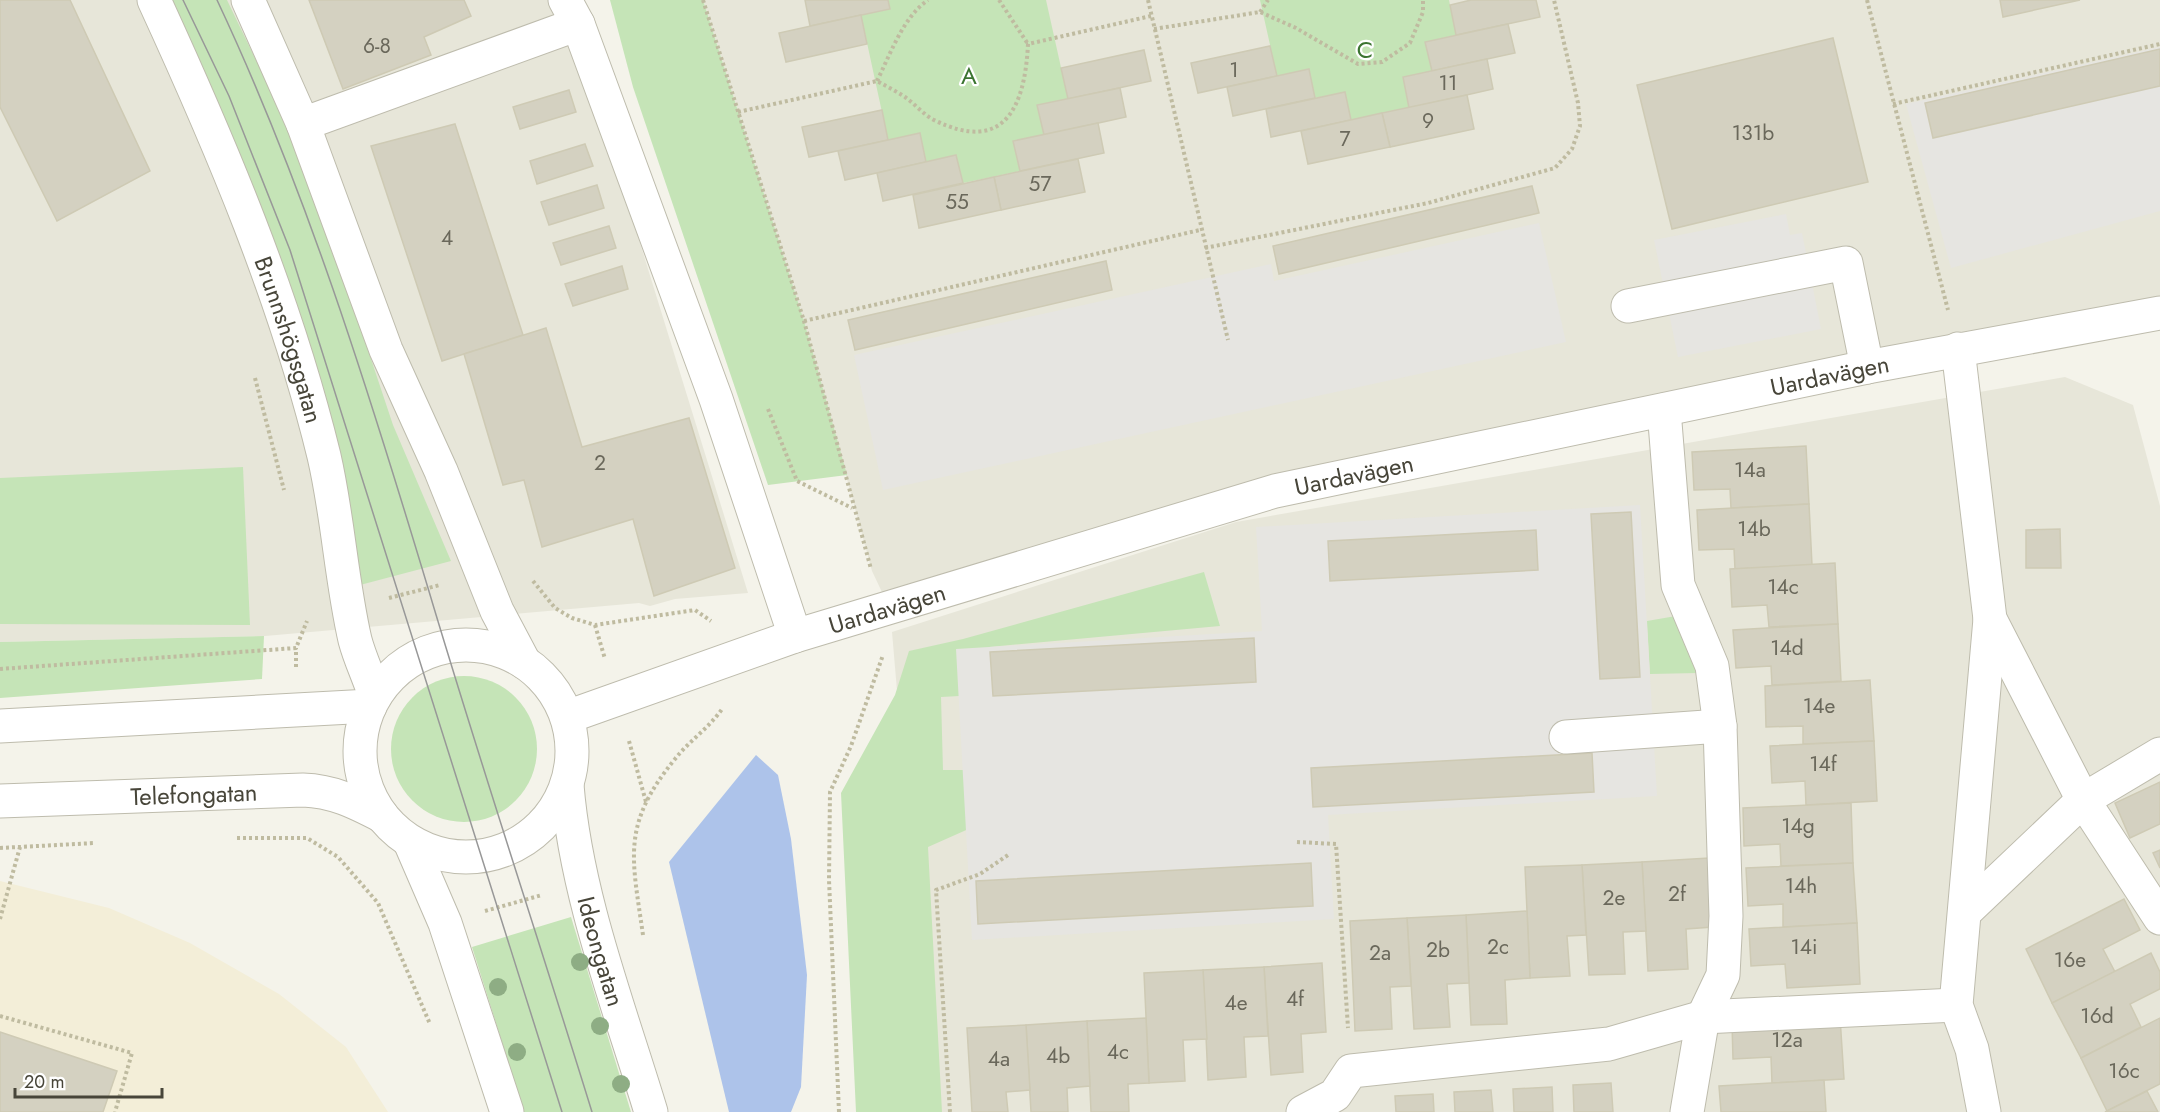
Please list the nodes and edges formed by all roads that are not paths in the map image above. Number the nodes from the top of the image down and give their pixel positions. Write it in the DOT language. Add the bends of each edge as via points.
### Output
graph roads {
  1 [pos="154,0"];
  2 [pos="248,0"];
  3 [pos="572,12"];
  4 [pos="303,124"];
  5 [pos="1628,306"];
  6 [pos="2160,313"];
  7 [pos="1958,349"];
  8 [pos="1867,367"];
  9 [pos="1664,410"];
  10 [pos="1990,619"];
  11 [pos="795,636"];
  12 [pos="524,662"];
  13 [pos="372,701"];
  14 [pos="567,717"];
  15 [pos="0,726"];
  16 [pos="1720,726"];
  17 [pos="1566,737"];
  18 [pos="2160,754"];
  19 [pos="567,785"];
  20 [pos="2083,800"];
  21 [pos="0,801"];
  22 [pos="382,816"];
  23 [pos="410,842"];
  24 [pos="1965,912"];
  25 [pos="2160,918"];
  26 [pos="1956,1005"];
  27 [pos="1703,1017"];
  28 [pos="507,1112"];
  29 [pos="651,1112"];
  30 [pos="1303,1112"];
  31 [pos="1687,1112"];
  32 [pos="1984,1112"];
  1 -- 13 [label="street, Brunnshögsgatan" via="214,131 292,344 324,457 356,642"];
  2 -- 4 [label="street"];
  3 -- 4 [label="street"];
  3 -- 11 [label="street" via="716,399"];
  4 -- 12 [label="street" via="386,350 441,471 497,610"];
  5 -- 8 [label="street" via="1846,263"];
  6 -- 7 [label="street, Uardavägen"];
  7 -- 8 [label="street, Uardavägen"];
  7 -- 10 [label="street"];
  8 -- 9 [label="street, Uardavägen"];
  9 -- 11 [label="street, Uardavägen" via="1275,491"];
  9 -- 16 [label="street" via="1678,585 1712,666"];
  10 -- 20 [label="street"];
  10 -- 24 [label="street"];
  11 -- 14 [label="street, Uardavägen"];
  12 -- 13 [label="street" via="493,648 447,647 406,663"];
  12 -- 14 [label="street" via="543,678"];
  13 -- 15 [label="street"];
  13 -- 22 [label="street" via="362,730 360,767"];
  14 -- 19 [label="street" via="572,756"];
  16 -- 17 [label="street"];
  16 -- 27 [label="street" via="1726,916 1722,975"];
  18 -- 20 [label="street"];
  19 -- 23 [label="street" via="552,814 510,849 481,857 452,857"];
  19 -- 29 [label="street, Ideongatan" via="571,833 582,883"];
  20 -- 24 [label="street"];
  20 -- 25 [label="street"];
  21 -- 22 [label="street, Telefongatan" via="303,790 343,796"];
  22 -- 23 [label="street"];
  23 -- 28 [label="street" via="445,923"];
  24 -- 26 [label="street"];
  26 -- 27 [label="street"];
  26 -- 32 [label="street" via="1972,1049"];
  27 -- 30 [label="street" via="1609,1044 1351,1071 1335,1095"];
  27 -- 31 [label="street"];
}
